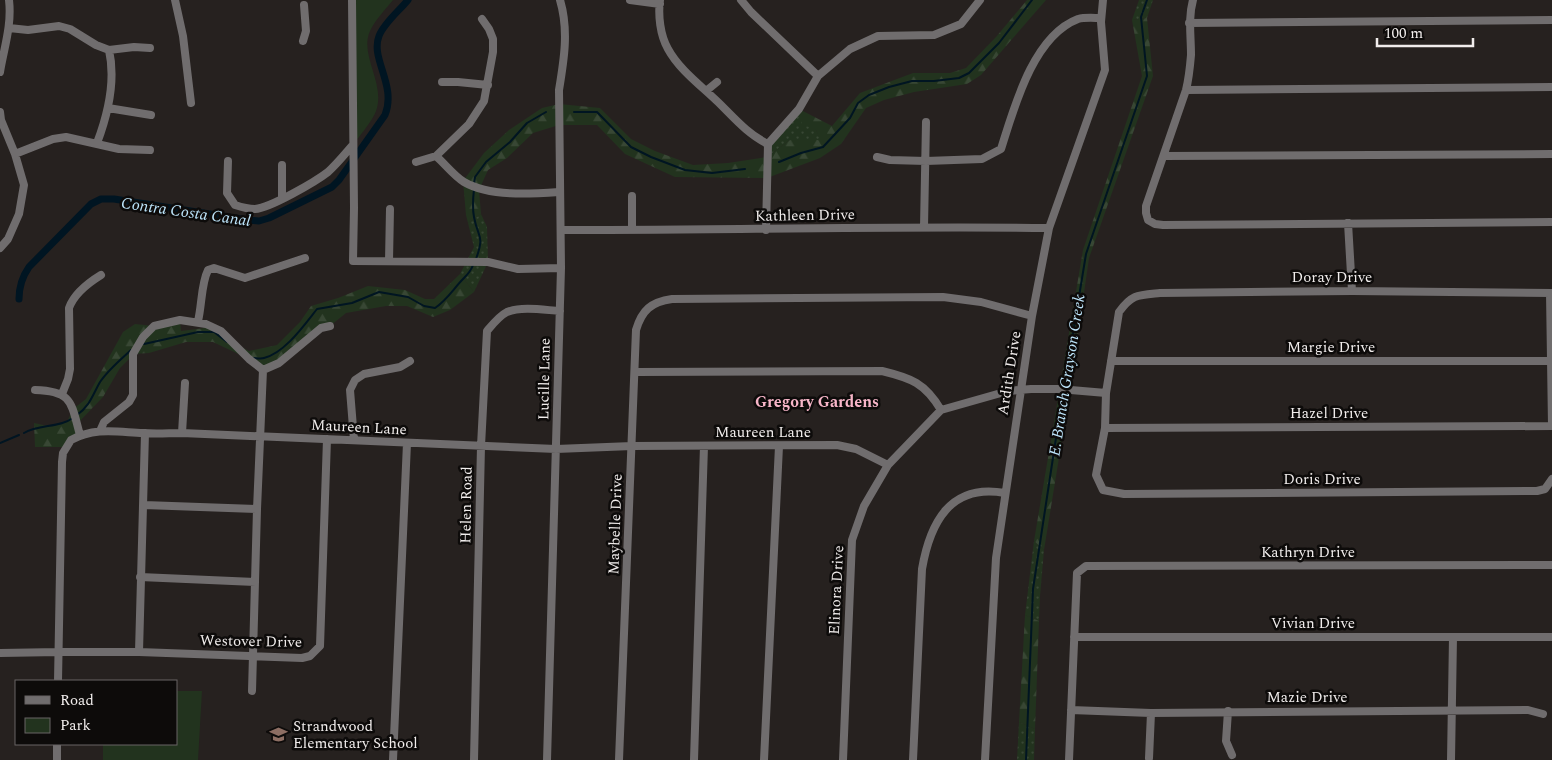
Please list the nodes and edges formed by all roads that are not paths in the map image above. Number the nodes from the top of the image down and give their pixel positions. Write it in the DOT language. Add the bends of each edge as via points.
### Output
graph roads {
  1 [pos="9,0"];
  2 [pos="175,0"];
  3 [pos="352,0"];
  4 [pos="560,0"];
  5 [pos="630,0"];
  6 [pos="741,0"];
  7 [pos="980,0"];
  8 [pos="1103,0"];
  9 [pos="1193,0"];
  10 [pos="302,2"];
  11 [pos="660,2"];
  12 [pos="310,13"];
  13 [pos="482,18"];
  14 [pos="1101,18"];
  15 [pos="1552,20"];
  16 [pos="1189,23"];
  17 [pos="9,28"];
  18 [pos="303,41"];
  19 [pos="150,48"];
  20 [pos="109,50"];
  21 [pos="0,72"];
  22 [pos="818,76"];
  23 [pos="442,82"];
  24 [pos="717,82"];
  25 [pos="488,85"];
  26 [pos="1552,87"];
  27 [pos="1186,90"];
  28 [pos="706,92"];
  29 [pos="191,103"];
  30 [pos="108,108"];
  31 [pos="0,112"];
  32 [pos="152,115"];
  33 [pos="926,122"];
  34 [pos="97,143"];
  35 [pos="768,144"];
  36 [pos="352,149"];
  37 [pos="150,150"];
  38 [pos="15,154"];
  39 [pos="1552,154"];
  40 [pos="436,156"];
  41 [pos="1164,156"];
  42 [pos="877,157"];
  43 [pos="228,161"];
  44 [pos="926,161"];
  45 [pos="416,162"];
  46 [pos="282,165"];
  47 [pos="560,192"];
  48 [pos="632,196"];
  49 [pos="282,199"];
  50 [pos="390,209"];
  51 [pos="1552,222"];
  52 [pos="1348,224"];
  53 [pos="924,227"];
  54 [pos="1049,228"];
  55 [pos="561,230"];
  56 [pos="632,230"];
  57 [pos="766,230"];
  58 [pos="0,248"];
  59 [pos="305,258"];
  60 [pos="389,261"];
  61 [pos="562,268"];
  62 [pos="101,275"];
  63 [pos="1352,291"];
  64 [pos="1551,293"];
  65 [pos="560,311"];
  66 [pos="1032,316"];
  67 [pos="198,321"];
  68 [pos="330,326"];
  69 [pos="410,361"];
  70 [pos="1111,361"];
  71 [pos="1551,361"];
  72 [pos="263,370"];
  73 [pos="636,372"];
  74 [pos="185,383"];
  75 [pos="35,390"];
  76 [pos="1021,390"];
  77 [pos="1106,393"];
  78 [pos="62,394"];
  79 [pos="940,410"];
  80 [pos="1552,426"];
  81 [pos="1106,428"];
  82 [pos="100,431"];
  83 [pos="145,433"];
  84 [pos="182,433"];
  85 [pos="80,435"];
  86 [pos="260,437"];
  87 [pos="327,439"];
  88 [pos="354,440"];
  89 [pos="407,443"];
  90 [pos="481,446"];
  91 [pos="632,446"];
  92 [pos="704,446"];
  93 [pos="778,446"];
  94 [pos="556,449"];
  95 [pos="888,464"];
  96 [pos="1552,479"];
  97 [pos="1005,493"];
  98 [pos="144,505"];
  99 [pos="257,508"];
  100 [pos="1552,565"];
  101 [pos="140,577"];
  102 [pos="255,582"];
  103 [pos="1074,637"];
  104 [pos="1453,637"];
  105 [pos="1552,637"];
  106 [pos="59,652"];
  107 [pos="139,652"];
  108 [pos="0,653"];
  109 [pos="254,656"];
  110 [pos="58,680"];
  111 [pos="252,691"];
  112 [pos="1072,710"];
  113 [pos="1453,710"];
  114 [pos="1228,711"];
  115 [pos="1151,713"];
  116 [pos="1543,714"];
  117 [pos="57,745"];
  118 [pos="1232,755"];
  119 [pos="1149,758"];
  120 [pos="56,760"];
  121 [pos="393,760"];
  122 [pos="474,760"];
  123 [pos="547,760"];
  124 [pos="619,760"];
  125 [pos="694,760"];
  126 [pos="764,760"];
  127 [pos="843,760"];
  128 [pos="913,760"];
  129 [pos="985,760"];
  130 [pos="1069,760"];
  131 [pos="1452,760"];
  1 -- 17 [label="street"];
  2 -- 29 [label="street"];
  3 -- 36 [label="street"];
  4 -- 47 [label="street, Lucille Lane" via="566,35 559,90"];
  5 -- 11 [label="street"];
  6 -- 22 [label="street"];
  7 -- 22 [label="street" via="960,24 934,35 878,36 850,49"];
  8 -- 14 [label="street, Ardith Drive"];
  9 -- 16 [label="street"];
  10 -- 12 [label="street"];
  10 -- 18 [label="street" via="306,31"];
  11 -- 28 [label="street" via="661,29 667,48"];
  13 -- 25 [label="street" via="493,39"];
  14 -- 44 [label="street" via="1080,18 1062,28 1039,52 1019,93 1001,149 982,158"];
  14 -- 54 [label="street, Ardith Drive" via="1105,70"];
  15 -- 16 [label="street"];
  16 -- 27 [label="street" via="1191,56"];
  17 -- 20 [label="street" via="28,30 59,26"];
  17 -- 21 [label="street"];
  19 -- 20 [label="street"];
  20 -- 30 [label="street" via="112,65"];
  22 -- 35 [label="street" via="799,109"];
  23 -- 25 [label="street"];
  24 -- 28 [label="street"];
  25 -- 40 [label="street" via="479,110"];
  26 -- 27 [label="street"];
  27 -- 41 [label="street"];
  28 -- 35 [label="street" via="757,139"];
  30 -- 32 [label="street"];
  30 -- 34 [label="street"];
  31 -- 38 [label="street"];
  33 -- 44 [label="street"];
  34 -- 37 [label="street" via="118,149"];
  34 -- 38 [label="street" via="66,136"];
  35 -- 57 [label="street"];
  36 -- 49 [label="street" via="328,172"];
  36 -- 60 [label="street" via="353,261"];
  38 -- 58 [label="street" via="24,185 18,214 8,240"];
  39 -- 41 [label="street"];
  40 -- 45 [label="street"];
  40 -- 47 [label="street" via="463,181 480,190 496,193"];
  41 -- 52 [label="street" via="1146,206 1148,220 1156,224"];
  42 -- 44 [label="street"];
  43 -- 49 [label="street" via="227,193 235,206 255,209"];
  44 -- 53 [label="street"];
  46 -- 49 [label="street"];
  47 -- 55 [label="street, Lucille Lane"];
  48 -- 56 [label="street"];
  50 -- 60 [label="street"];
  51 -- 52 [label="street"];
  52 -- 63 [label="street"];
  53 -- 54 [label="street, Kathleen Drive"];
  53 -- 57 [label="street, Kathleen Drive"];
  54 -- 66 [label="street, Ardith Drive"];
  55 -- 56 [label="street, Kathleen Drive"];
  55 -- 61 [label="street, Lucille Lane"];
  56 -- 57 [label="street, Kathleen Drive"];
  59 -- 67 [label="street" via="245,278 214,268 208,270"];
  60 -- 61 [label="street" via="488,262 518,269"];
  61 -- 65 [label="street, Lucille Lane"];
  62 -- 78 [label="street" via="89,283 70,308 70,369"];
  63 -- 64 [label="street, Doray Drive"];
  63 -- 70 [label="street, Doray Drive" via="1160,293 1135,297 1119,312"];
  64 -- 71 [label="street"];
  65 -- 90 [label="street, Helen Road" via="507,312 487,331"];
  65 -- 94 [label="street, Lucille Lane"];
  66 -- 73 [label="street, Maybelle Drive" via="981,302 943,297 661,300 653,304 636,330"];
  66 -- 76 [label="street, Ardith Drive"];
  67 -- 72 [label="street" via="221,331"];
  67 -- 82 [label="street" via="180,320 154,326 143,337 134,354 133,395 104,422"];
  68 -- 72 [label="street" via="321,328 279,363"];
  69 -- 88 [label="street" via="400,367 364,374 355,380 350,390"];
  70 -- 71 [label="street, Margie Drive"];
  70 -- 77 [label="street"];
  71 -- 80 [label="street"];
  72 -- 86 [label="street"];
  73 -- 79 [label="street" via="882,371 921,385"];
  73 -- 91 [label="street, Maybelle Drive"];
  74 -- 84 [label="street"];
  75 -- 78 [label="street"];
  76 -- 77 [label="street"];
  76 -- 79 [label="street"];
  76 -- 97 [label="street, Ardith Drive"];
  77 -- 81 [label="street"];
  78 -- 85 [label="street" via="73,409"];
  79 -- 95 [label="street, Elinora Drive"];
  80 -- 81 [label="street, Hazel Drive"];
  81 -- 96 [label="street, Doris Drive" via="1096,475 1102,490 1124,494 1537,491 1545,489"];
  82 -- 83 [label="street, Maureen Lane"];
  82 -- 85 [label="street, Maureen Lane"];
  83 -- 84 [label="street, Maureen Lane"];
  83 -- 98 [label="street"];
  84 -- 86 [label="street, Maureen Lane"];
  85 -- 106 [label="street" via="70,440 62,462"];
  86 -- 87 [label="street, Maureen Lane"];
  86 -- 99 [label="street"];
  87 -- 88 [label="street, Maureen Lane"];
  87 -- 109 [label="street, Westover Drive" via="320,646 310,656 302,658"];
  88 -- 89 [label="street, Maureen Lane"];
  89 -- 90 [label="street, Maureen Lane"];
  89 -- 121 [label="street"];
  90 -- 94 [label="street, Maureen Lane"];
  90 -- 122 [label="street, Helen Road"];
  91 -- 92 [label="street, Maureen Lane"];
  91 -- 94 [label="street, Maureen Lane"];
  91 -- 124 [label="street, Maybelle Drive"];
  92 -- 93 [label="street, Maureen Lane"];
  92 -- 125 [label="street"];
  93 -- 95 [label="street, Maureen Lane" via="846,446"];
  93 -- 126 [label="street"];
  94 -- 123 [label="street, Lucille Lane"];
  95 -- 127 [label="street, Elinora Drive" via="864,506 852,540"];
  97 -- 128 [label="street" via="981,491 960,498 938,518 929,539 922,569"];
  97 -- 129 [label="street, Ardith Drive" via="996,558"];
  98 -- 99 [label="street"];
  98 -- 101 [label="street"];
  99 -- 102 [label="street"];
  100 -- 103 [label="street, Kathryn Drive" via="1086,566 1077,573"];
  101 -- 102 [label="street"];
  101 -- 107 [label="street"];
  102 -- 109 [label="street"];
  103 -- 104 [label="street, Vivian Drive"];
  103 -- 112 [label="street"];
  104 -- 105 [label="street, Vivian Drive"];
  104 -- 113 [label="street"];
  106 -- 107 [label="street, Westover Drive"];
  106 -- 108 [label="street, Westover Drive"];
  106 -- 110 [label="street"];
  107 -- 109 [label="street, Westover Drive"];
  109 -- 111 [label="street"];
  112 -- 115 [label="street, Mazie Drive"];
  112 -- 130 [label="street"];
  113 -- 114 [label="street, Mazie Drive"];
  113 -- 116 [label="street, Mazie Drive" via="1528,710"];
  113 -- 131 [label="street"];
  114 -- 115 [label="street, Mazie Drive"];
  114 -- 118 [label="street" via="1226,741"];
  115 -- 119 [label="street"];
  117 -- 120 [label="street"];
}
